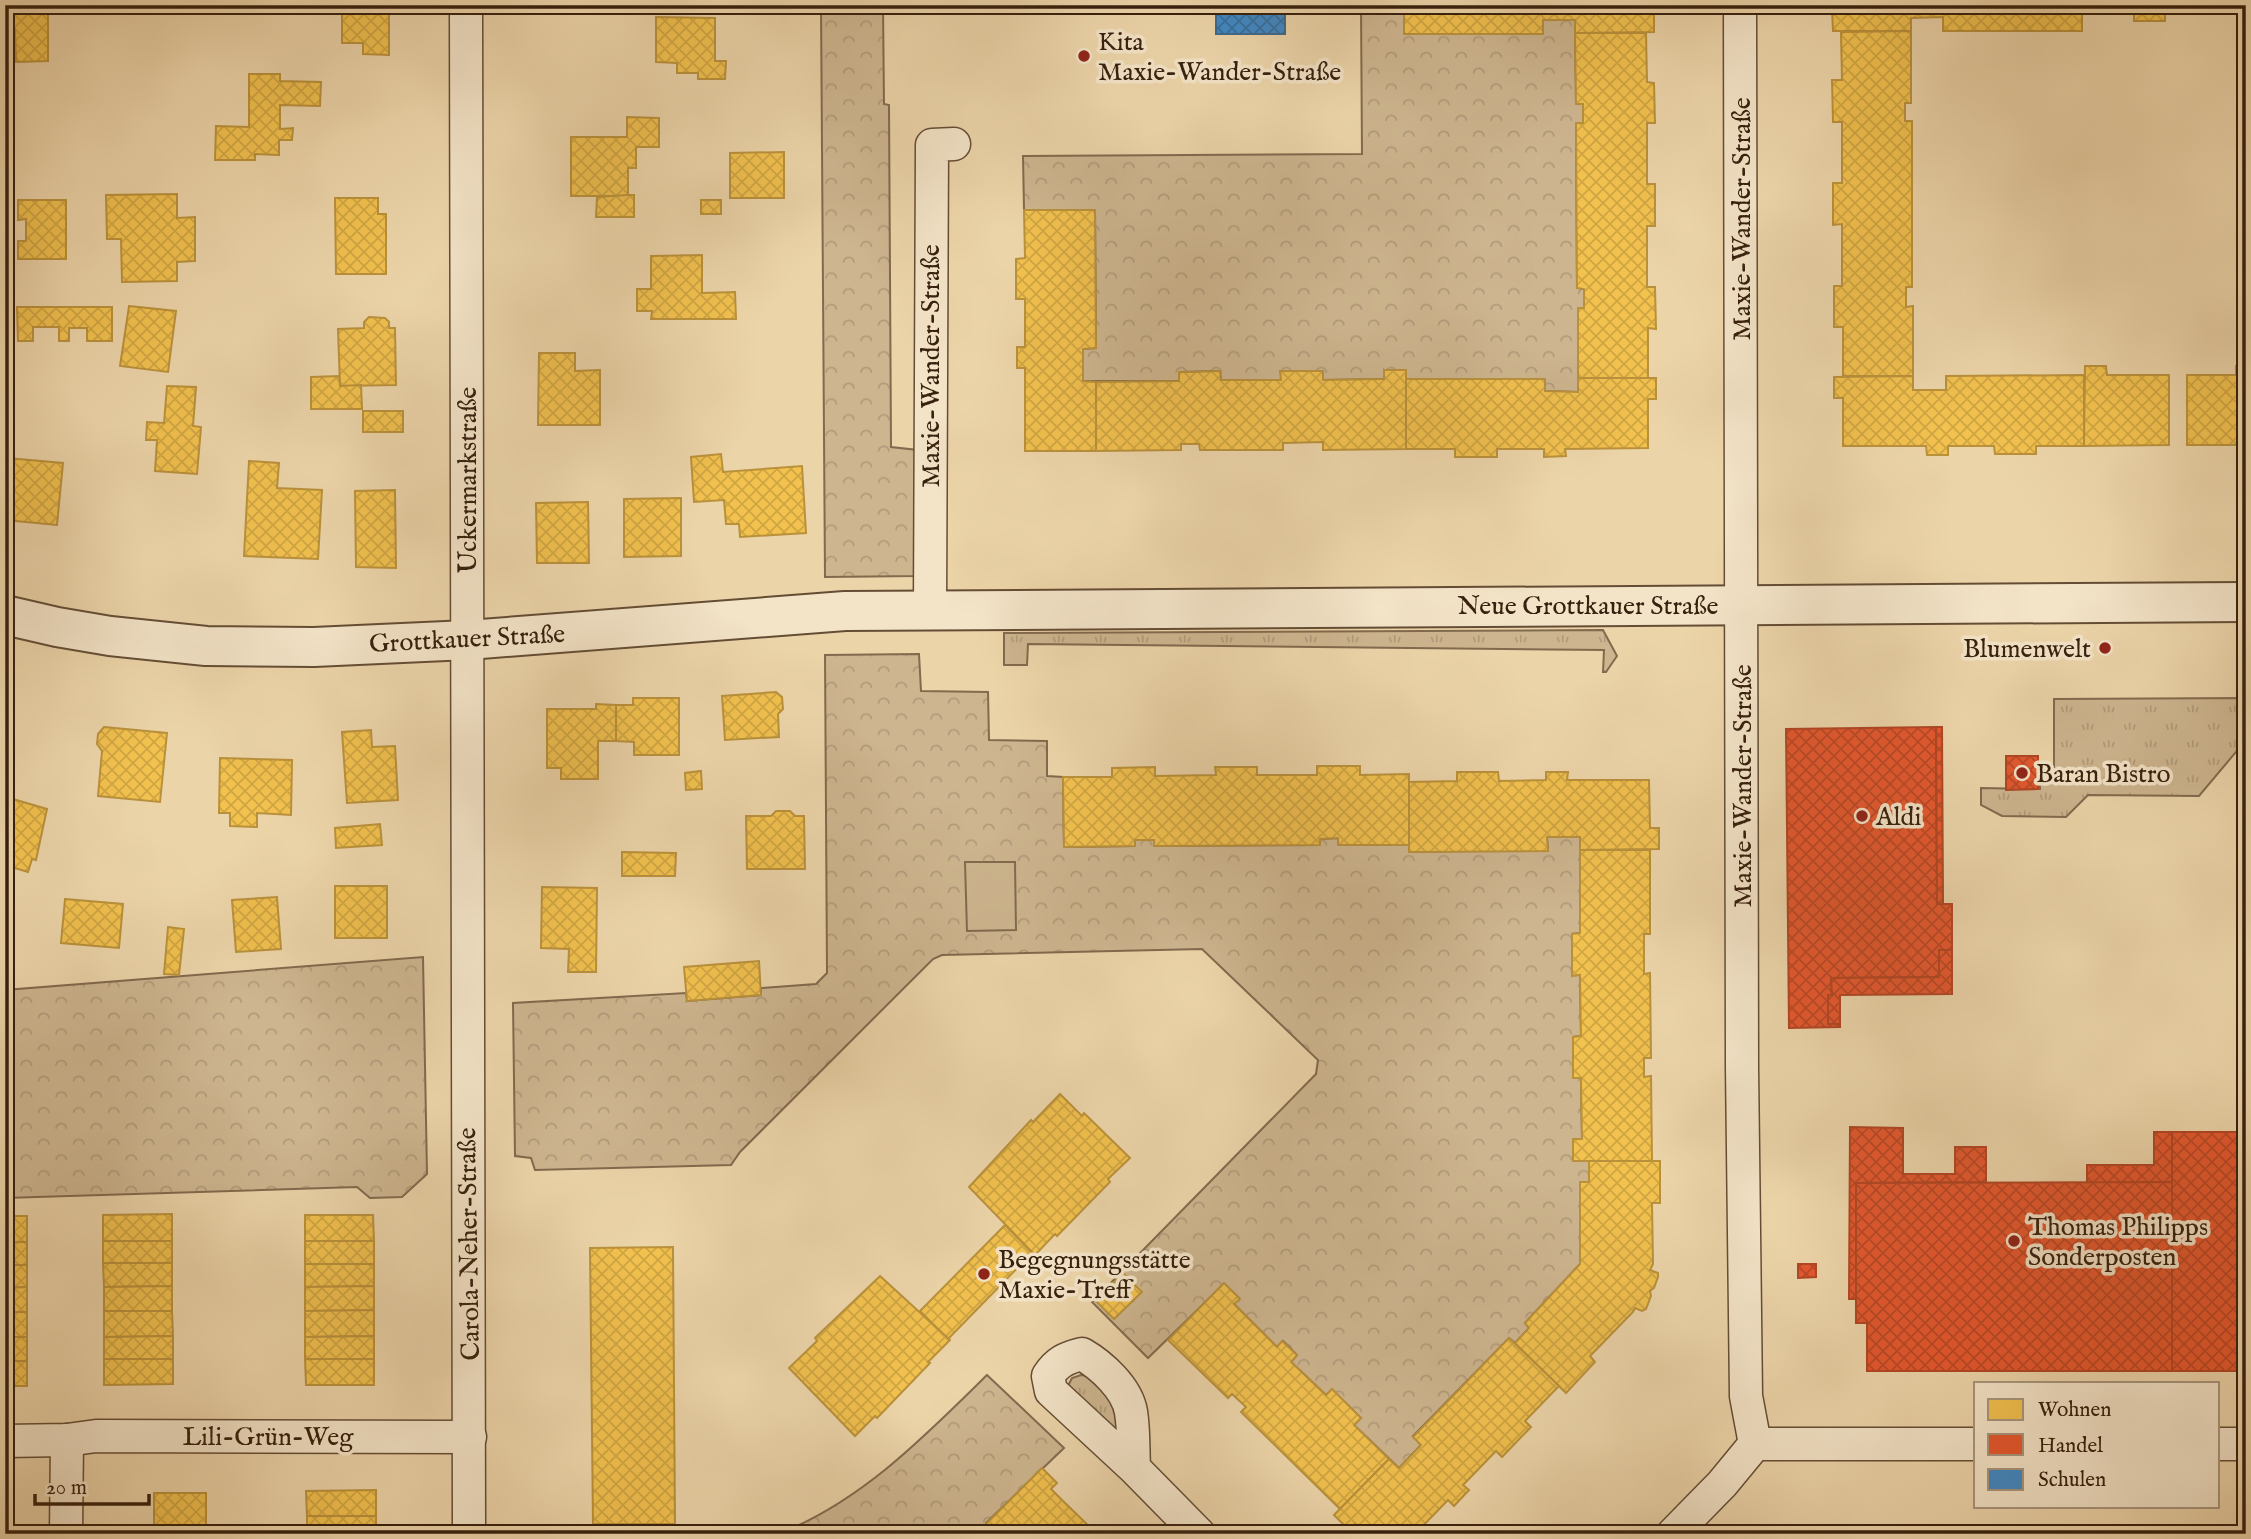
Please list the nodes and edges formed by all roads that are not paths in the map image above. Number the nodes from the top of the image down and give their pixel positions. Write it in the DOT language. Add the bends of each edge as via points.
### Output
graph roads {
  1 [pos="466,5"];
  2 [pos="1740,5"];
  3 [pos="954,144"];
  4 [pos="2246,602"];
  5 [pos="1742,605"];
  6 [pos="930,609"];
  7 [pos="5,615"];
  8 [pos="468,640"];
  9 [pos="467,954"];
  10 [pos="470,1437"];
  11 [pos="67,1440"];
  12 [pos="5,1441"];
  13 [pos="1755,1444"];
  14 [pos="1974,1444"];
  15 [pos="2220,1444"];
  16 [pos="2246,1444"];
  17 [pos="1134,1468"];
  18 [pos="66,1534"];
  19 [pos="469,1534"];
  20 [pos="1199,1534"];
  21 [pos="1672,1534"];
  1 -- 8 [label="street, Uckermarkstraße"];
  2 -- 5 [label="street, Maxie-Wander-Straße"];
  3 -- 6 [label="street, Maxie-Wander-Straße" via="932,145"];
  4 -- 5 [label="street, Neue Grottkauer Straße"];
  5 -- 6 [label="street, Neue Grottkauer Straße"];
  5 -- 13 [label="street, Maxie-Wander-Straße" via="1746,1396"];
  6 -- 8 [label="street, Grottkauer Straße" via="845,611"];
  7 -- 8 [label="street, Grottkauer Straße" via="110,636 206,646"];
  8 -- 9 [label="street, Uckermarkstraße"];
  9 -- 10 [label="street, Carola-Neher-Straße"];
  10 -- 11 [label="street, Lili-Grün-Weg" via="96,1436"];
  10 -- 19 [label="street, Carola-Neher-Straße"];
  11 -- 12 [label="street, Lili-Grün-Weg"];
  11 -- 18 [label="street"];
  13 -- 14 [label="street"];
  13 -- 21 [label="street"];
  15 -- 16 [label="street"];
  17 -- 20 [label="street"];
}
